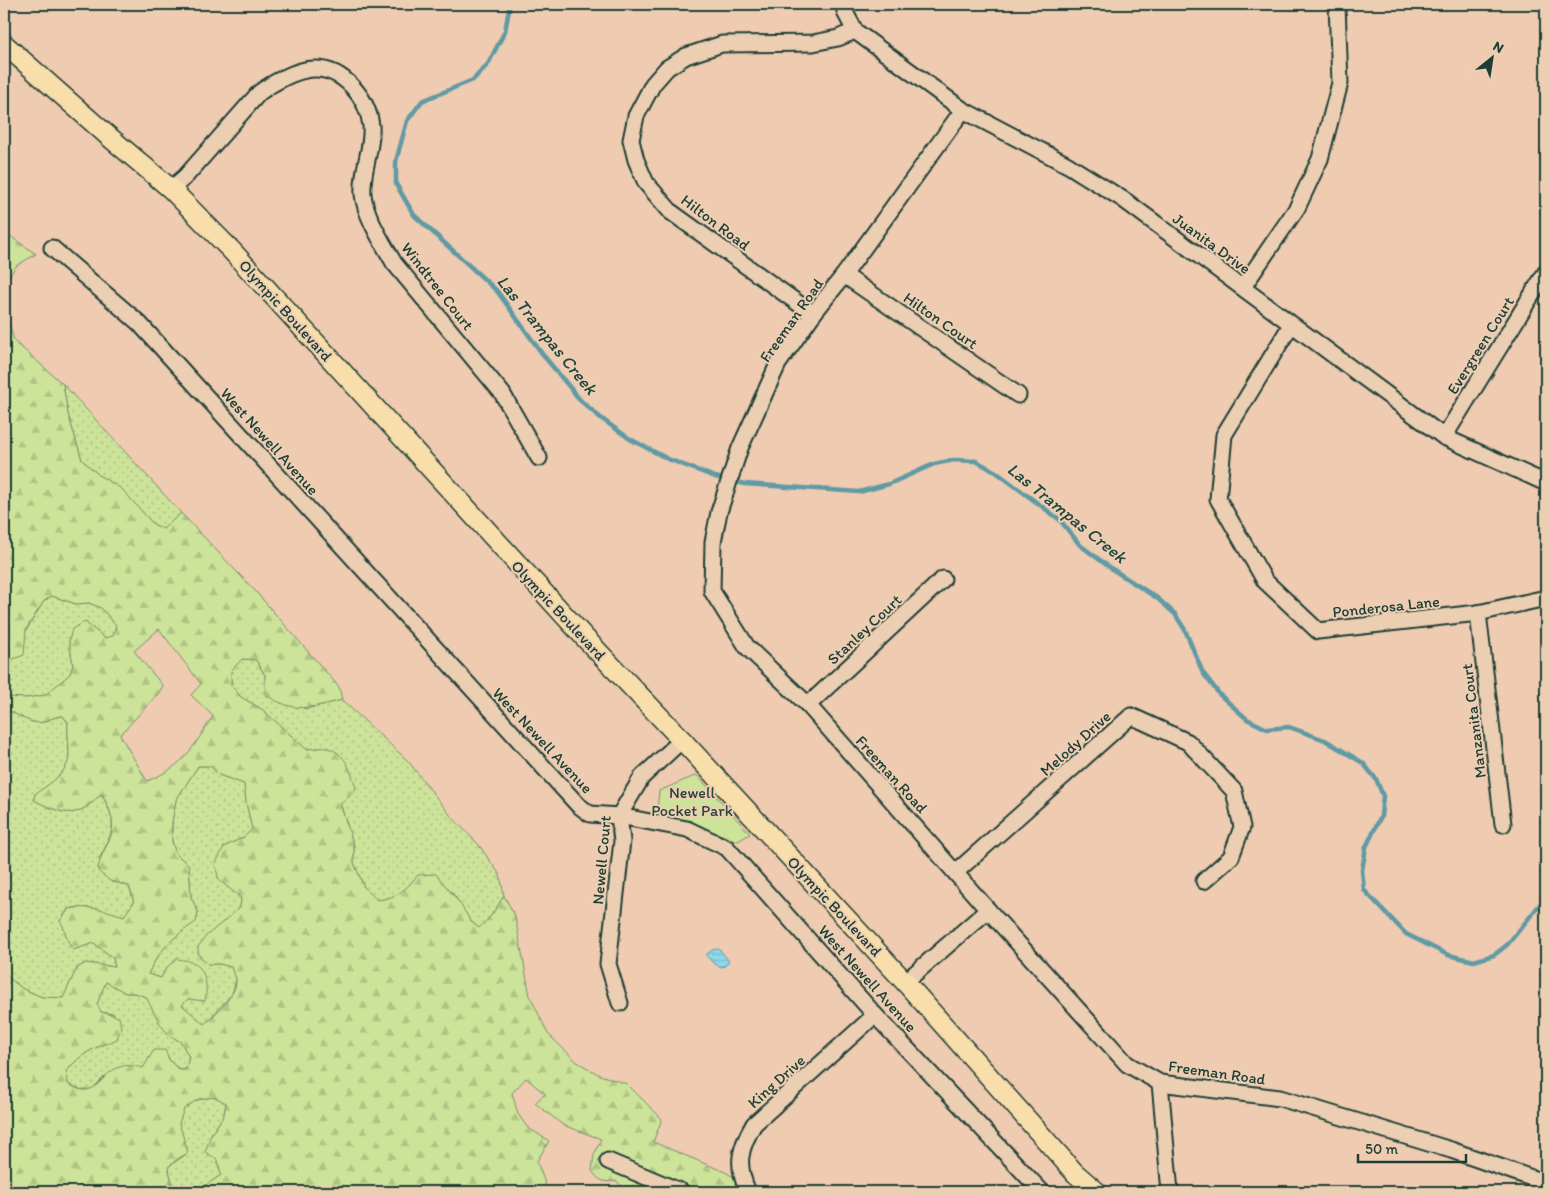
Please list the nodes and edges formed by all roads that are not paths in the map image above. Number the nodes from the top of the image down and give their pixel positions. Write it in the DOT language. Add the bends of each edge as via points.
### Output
graph roads {
  1 [pos="843,4"];
  2 [pos="1337,4"];
  3 [pos="855,31"];
  4 [pos="4,44"];
  5 [pos="963,110"];
  6 [pos="171,188"];
  7 [pos="52,248"];
  8 [pos="1546,272"];
  9 [pos="844,275"];
  10 [pos="1243,287"];
  11 [pos="813,314"];
  12 [pos="1291,325"];
  13 [pos="1018,395"];
  14 [pos="1444,437"];
  15 [pos="539,458"];
  16 [pos="1546,483"];
  17 [pos="943,579"];
  18 [pos="1546,598"];
  19 [pos="1478,614"];
  20 [pos="808,705"];
  21 [pos="682,740"];
  22 [pos="619,816"];
  23 [pos="1503,824"];
  24 [pos="956,872"];
  25 [pos="1204,882"];
  26 [pos="988,910"];
  27 [pos="905,982"];
  28 [pos="620,1003"];
  29 [pos="875,1015"];
  30 [pos="1160,1083"];
  31 [pos="608,1161"];
  32 [pos="1546,1183"];
  33 [pos="682,1192"];
  34 [pos="748,1192"];
  35 [pos="1042,1192"];
  36 [pos="1097,1192"];
  37 [pos="1170,1192"];
  1 -- 3 [label="street"];
  2 -- 10 [label="street" via="1340,83 1320,159 1297,208"];
  3 -- 5 [label="street, Juanita Drive"];
  3 -- 11 [label="street, Hilton Road" via="813,43 722,44 686,56 667,68 653,84 636,116 631,140 646,183 671,212"];
  4 -- 6 [label="main road, Olympic Boulevard"];
  5 -- 9 [label="street, Freeman Road"];
  5 -- 10 [label="street, Juanita Drive" via="1068,165 1108,190"];
  6 -- 15 [label="street, Windtree Court" via="271,84 314,69 329,71 343,78 367,108 371,140 363,195 383,243 394,263 502,393"];
  6 -- 21 [label="main road, Olympic Boulevard"];
  7 -- 22 [label="street, West Newell Avenue" via="139,323 578,805 590,814"];
  8 -- 14 [label="street, Evergreen Court"];
  9 -- 11 [label="street, Freeman Road"];
  9 -- 13 [label="street, Hilton Court"];
  10 -- 12 [label="street, Juanita Drive"];
  11 -- 20 [label="street, Freeman Road" via="778,364 740,448 719,512 713,542 712,591 747,647"];
  12 -- 14 [label="street, Juanita Drive"];
  12 -- 19 [label="street, Ponderosa Lane" via="1224,435 1218,499 1265,581 1318,632"];
  14 -- 16 [label="street, Juanita Drive"];
  17 -- 20 [label="street, Stanley Court"];
  18 -- 19 [label="street, Ponderosa Lane"];
  19 -- 23 [label="street, Manzanita Court"];
  20 -- 24 [label="street, Freeman Road"];
  21 -- 22 [label="street, Newell Court" via="642,777"];
  21 -- 27 [label="main road, Olympic Boulevard"];
  22 -- 28 [label="street, Newell Court" via="622,842 608,964"];
  22 -- 29 [label="street, West Newell Avenue" via="687,830 727,848"];
  24 -- 25 [label="street, Melody Drive" via="1131,716 1188,742 1234,791 1242,828 1231,857"];
  24 -- 26 [label="street, Freeman Road"];
  26 -- 27 [label="street"];
  26 -- 30 [label="street, Freeman Road" via="1127,1064"];
  27 -- 36 [label="main road, Olympic Boulevard" via="1075,1173"];
  29 -- 34 [label="street, King Drive" via="754,1124 745,1138 739,1159 742,1181"];
  29 -- 35 [label="street, West Newell Avenue"];
  30 -- 32 [label="street, Freeman Road" via="1280,1098 1451,1150"];
  30 -- 37 [label="street"];
  31 -- 33 [label="street"];
}
